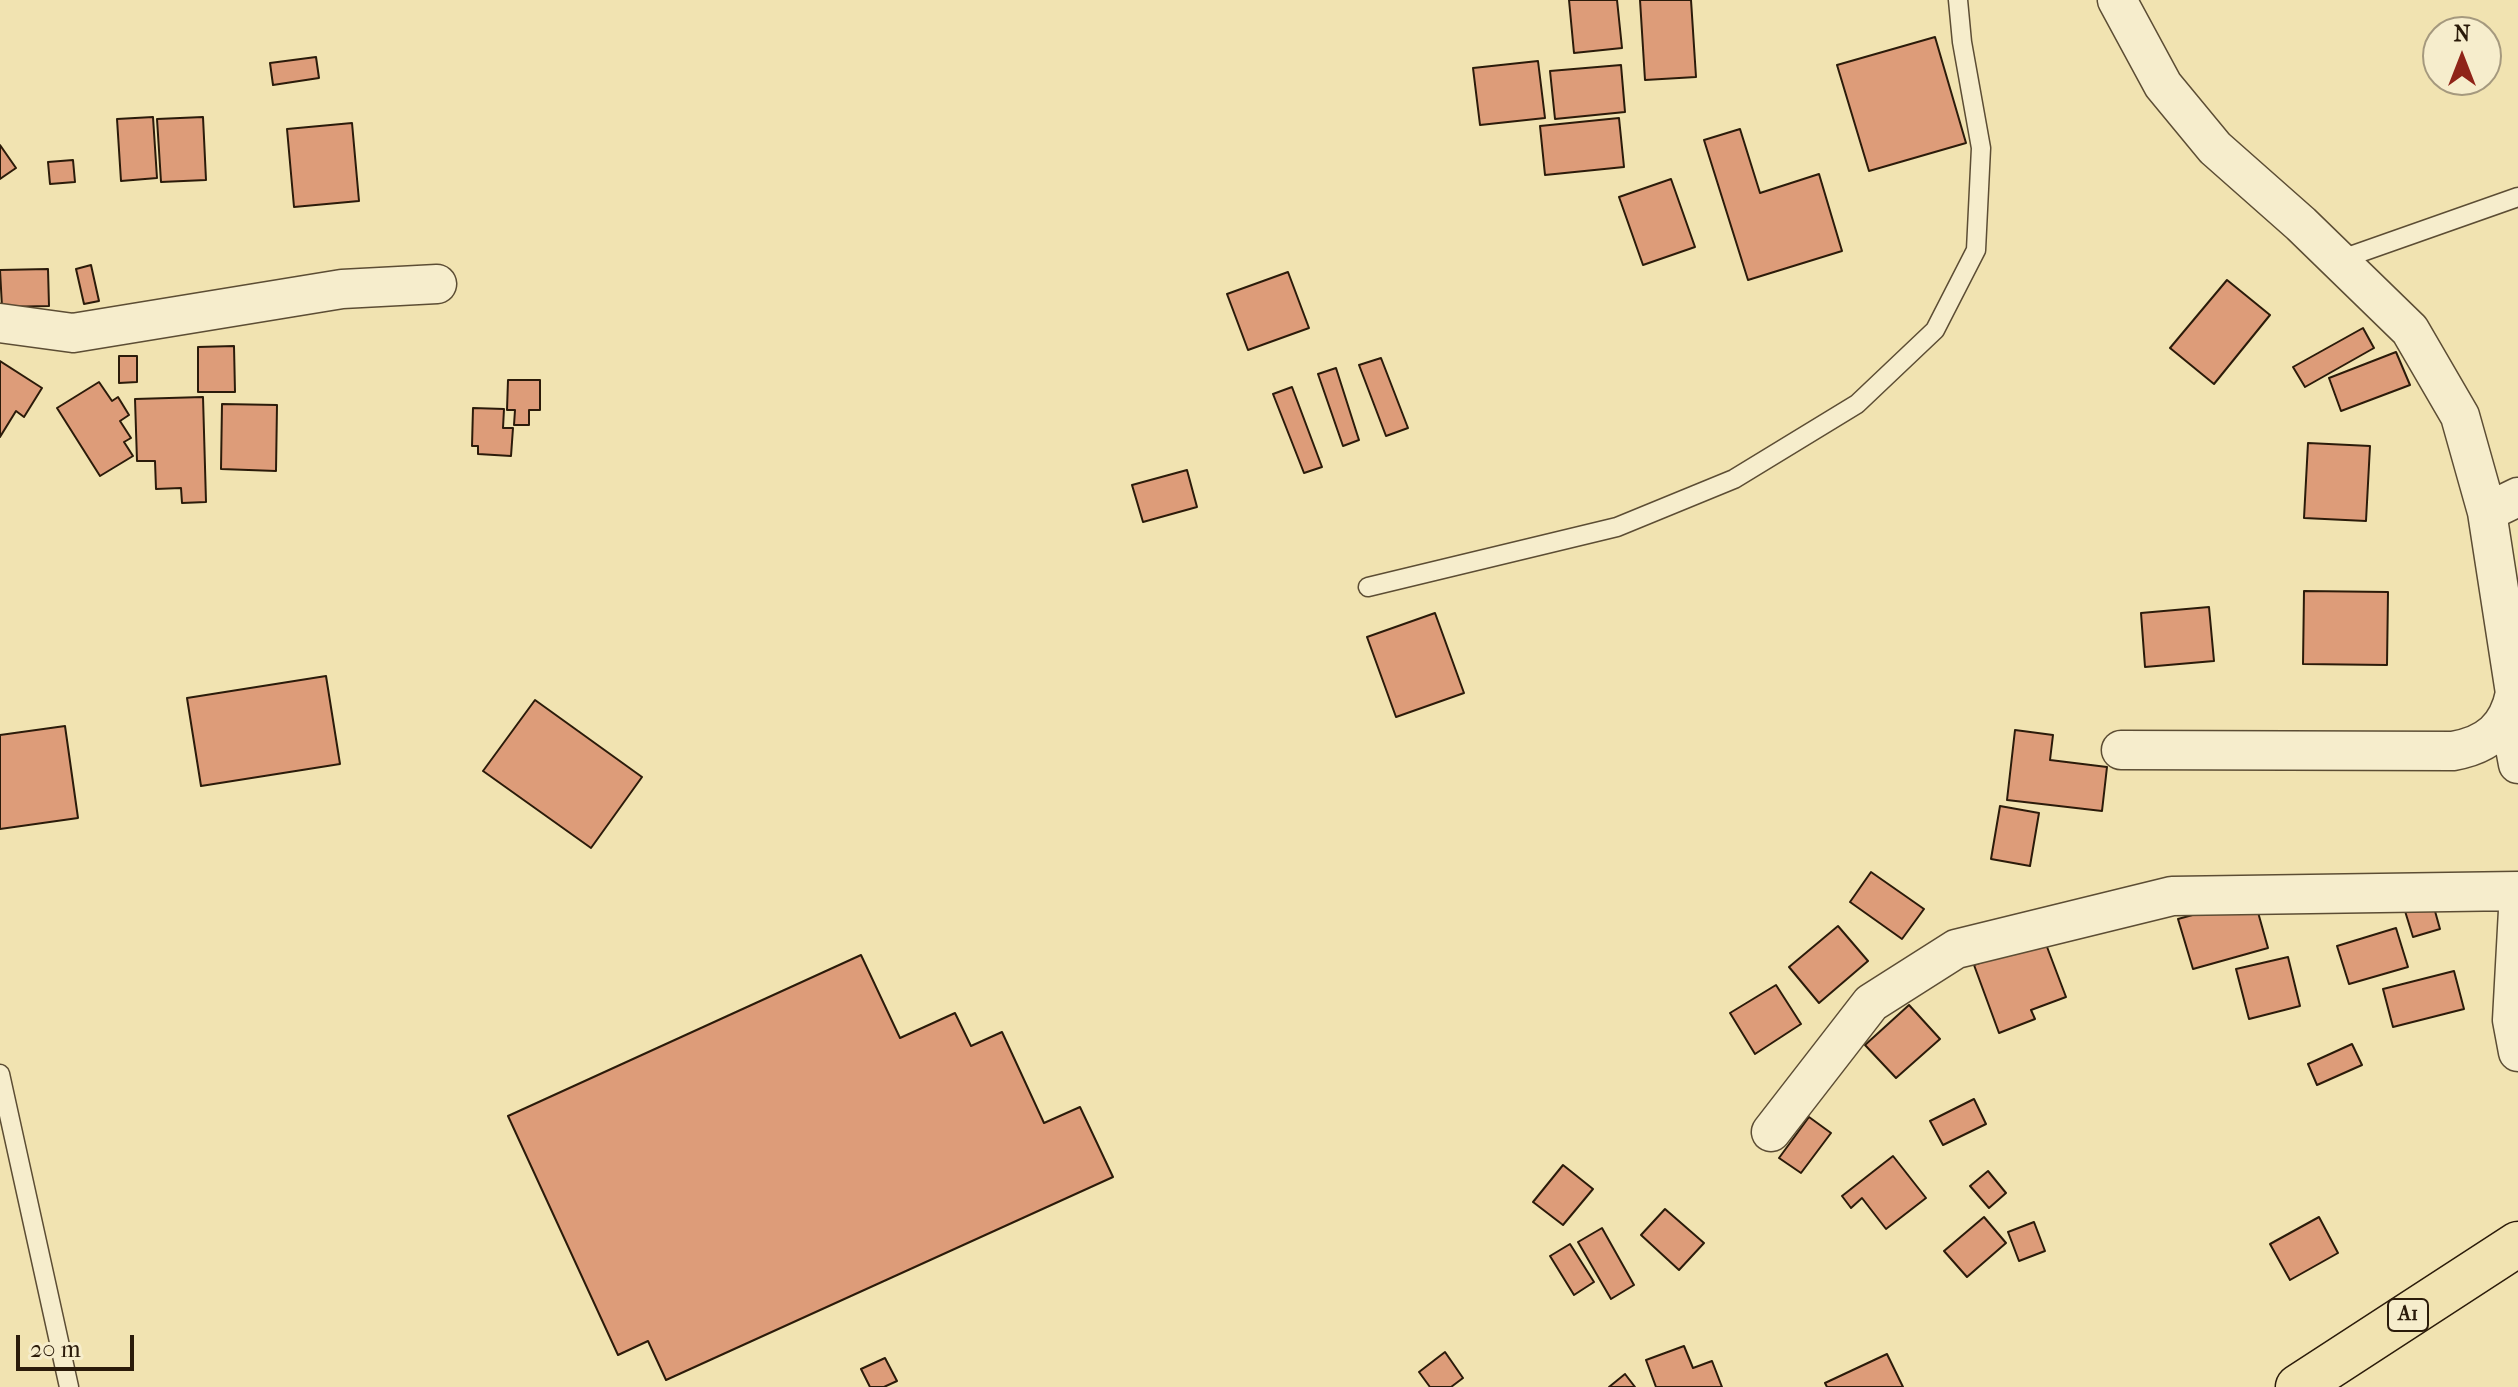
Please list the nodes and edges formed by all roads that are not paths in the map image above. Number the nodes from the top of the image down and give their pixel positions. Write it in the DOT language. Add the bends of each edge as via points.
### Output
graph roads {
  1 [pos="1958,0"];
  2 [pos="2117,0"];
  3 [pos="2518,197"];
  4 [pos="2339,260"];
  5 [pos="437,284"];
  6 [pos="0,323"];
  7 [pos="2502,504"];
  8 [pos="1368,587"];
  9 [pos="2502,727"];
  10 [pos="2121,750"];
  11 [pos="2518,764"];
  12 [pos="2518,891"];
  13 [pos="2518,910"];
  14 [pos="2516,950"];
  15 [pos="2518,1052"];
  16 [pos="0,1074"];
  17 [pos="1771,1132"];
  18 [pos="2518,1244"];
  19 [pos="69,1387"];
  20 [pos="2298,1387"];
  1 -- 8 [label="lane" via="1981,148 1976,250 1935,330 1857,404 1734,479 1617,527"];
  2 -- 4 [label="street" via="2163,85 2215,148"];
  3 -- 4 [label="lane"];
  4 -- 7 [label="street" via="2410,330 2460,416"];
  5 -- 6 [label="street" via="342,289 73,333"];
  7 -- 9 [label="street" via="2515,693"];
  9 -- 10 [label="street" via="2488,740 2453,751"];
  9 -- 11 [label="street"];
  12 -- 17 [label="street" via="2172,896 1956,949 1871,1003"];
  13 -- 14 [label="street"];
  14 -- 15 [label="street" via="2512,1020"];
  16 -- 19 [label="lane"];
  18 -- 20 [label="main road, A1"];
}
